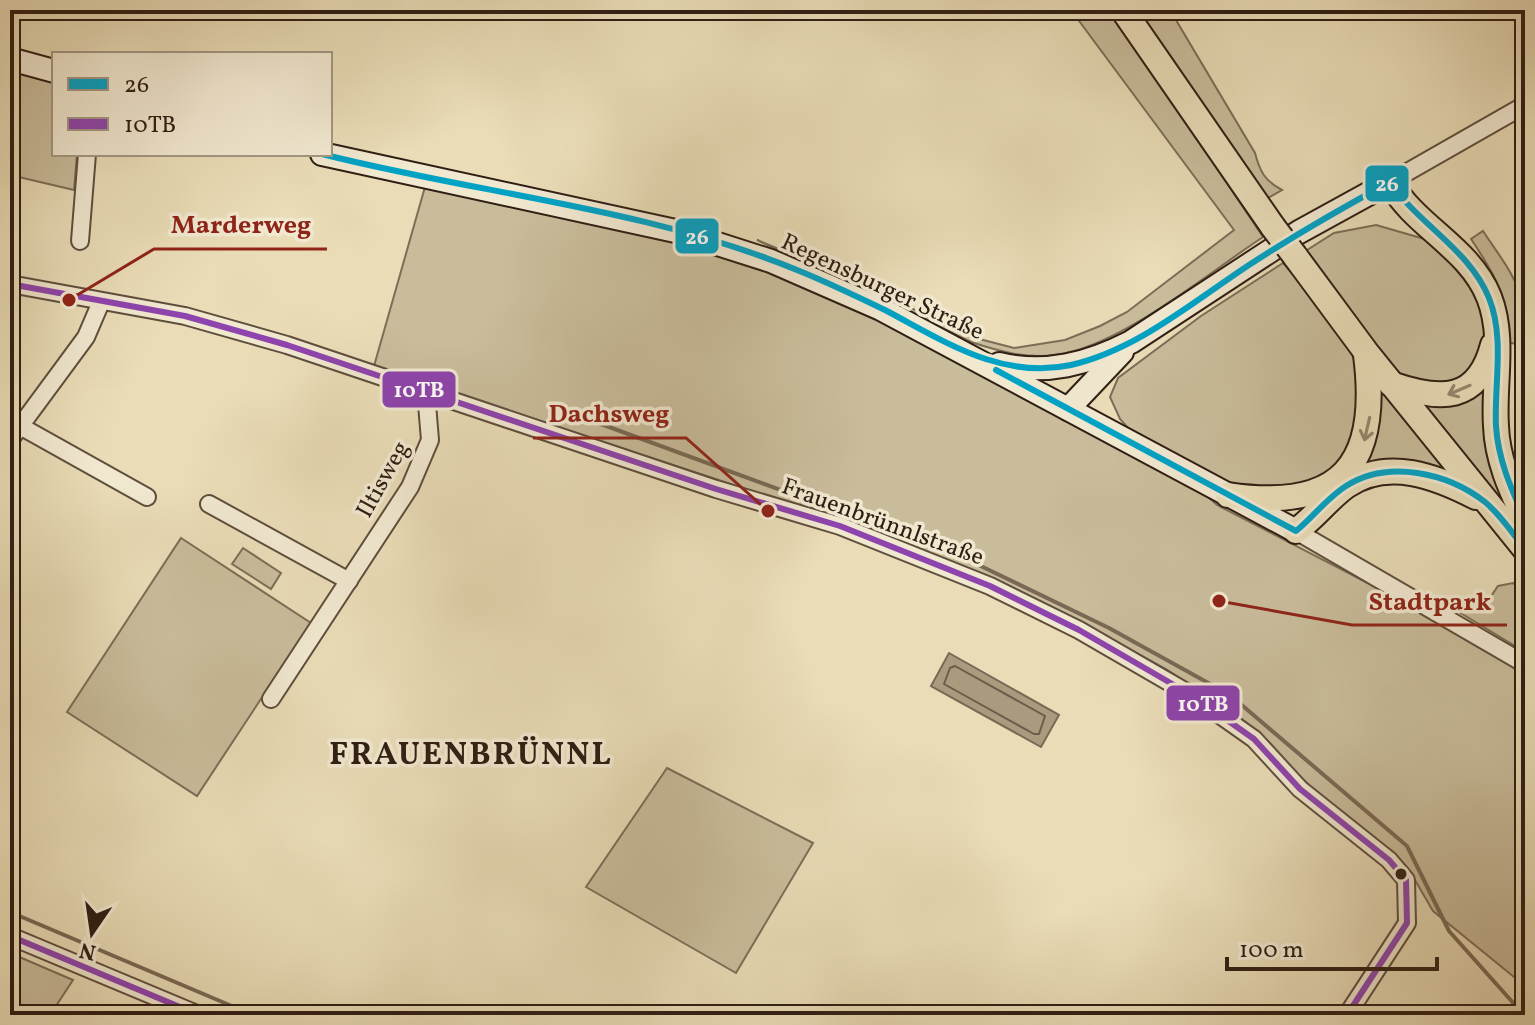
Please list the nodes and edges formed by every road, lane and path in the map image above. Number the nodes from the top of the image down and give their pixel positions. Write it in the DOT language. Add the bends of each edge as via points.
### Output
graph roads {
  1 [pos="1123,10"];
  2 [pos="10,59"];
  3 [pos="52,70"];
  4 [pos="1525,105"];
  5 [pos="87,156"];
  6 [pos="331,156"];
  7 [pos="1390,182"];
  8 [pos="80,241"];
  9 [pos="10,284"];
  10 [pos="101,302"];
  11 [pos="1496,335"];
  12 [pos="1131,342"];
  13 [pos="1366,352"];
  14 [pos="974,358"];
  15 [pos="1077,364"];
  16 [pos="1391,384"];
  17 [pos="426,392"];
  18 [pos="1068,409"];
  19 [pos="15,433"];
  20 [pos="1228,495"];
  21 [pos="147,497"];
  22 [pos="1300,498"];
  23 [pos="1484,502"];
  24 [pos="209,504"];
  25 [pos="1525,519"];
  26 [pos="1296,531"];
  27 [pos="1525,549"];
  28 [pos="349,581"];
  29 [pos="1525,664"];
  30 [pos="271,699"];
  31 [pos="10,936"];
  32 [pos="199,1015"];
  33 [pos="1347,1015"];
  1 -- 13 [label="main road, bridge"];
  2 -- 3 [label="street"];
  4 -- 7 [label="street"];
  5 -- 8 [label="street"];
  6 -- 14 [label="street, Regensburger Straße" via="745,251 852,295"];
  7 -- 11 [label="main road" via="1403,205 1473,267 1489,297"];
  7 -- 12 [label="street" via="1299,232"];
  9 -- 10 [label="street, Frauenbrünnlstraße"];
  10 -- 17 [label="street, Frauenbrünnlstraße" via="237,330"];
  10 -- 19 [label="street" via="86,337"];
  11 -- 16 [label="main road, one-way" via="1485,368 1460,391 1437,396"];
  11 -- 25 [label="main road" via="1498,450"];
  12 -- 15 [label="street"];
  12 -- 18 [label="street"];
  13 -- 16 [label="main road"];
  13 -- 22 [label="main road, one-way" via="1370,419 1359,454 1327,486"];
  14 -- 15 [label="street" via="1024,368"];
  14 -- 18 [label="street, Regensburger Straße"];
  15 -- 18 [label="street" via="1067,390"];
  16 -- 23 [label="main road"];
  17 -- 28 [label="street, Iltisweg" via="427,452"];
  17 -- 33 [label="street, Frauenbrünnlstraße" via="840,526 1024,601 1193,696 1254,739 1319,806 1389,860 1406,880 1408,908 1400,938"];
  18 -- 20 [label="street, Regensburger Straße"];
  19 -- 21 [label="street"];
  20 -- 22 [label="main road"];
  20 -- 26 [label="street, Regensburger Straße"];
  22 -- 26 [label="main road"];
  23 -- 26 [label="main road" via="1414,472 1375,474 1348,485"];
  23 -- 27 [label="main road"];
  24 -- 28 [label="street"];
  26 -- 29 [label="street"];
  28 -- 30 [label="street, Iltisweg"];
  31 -- 32 [label="street"];
}
